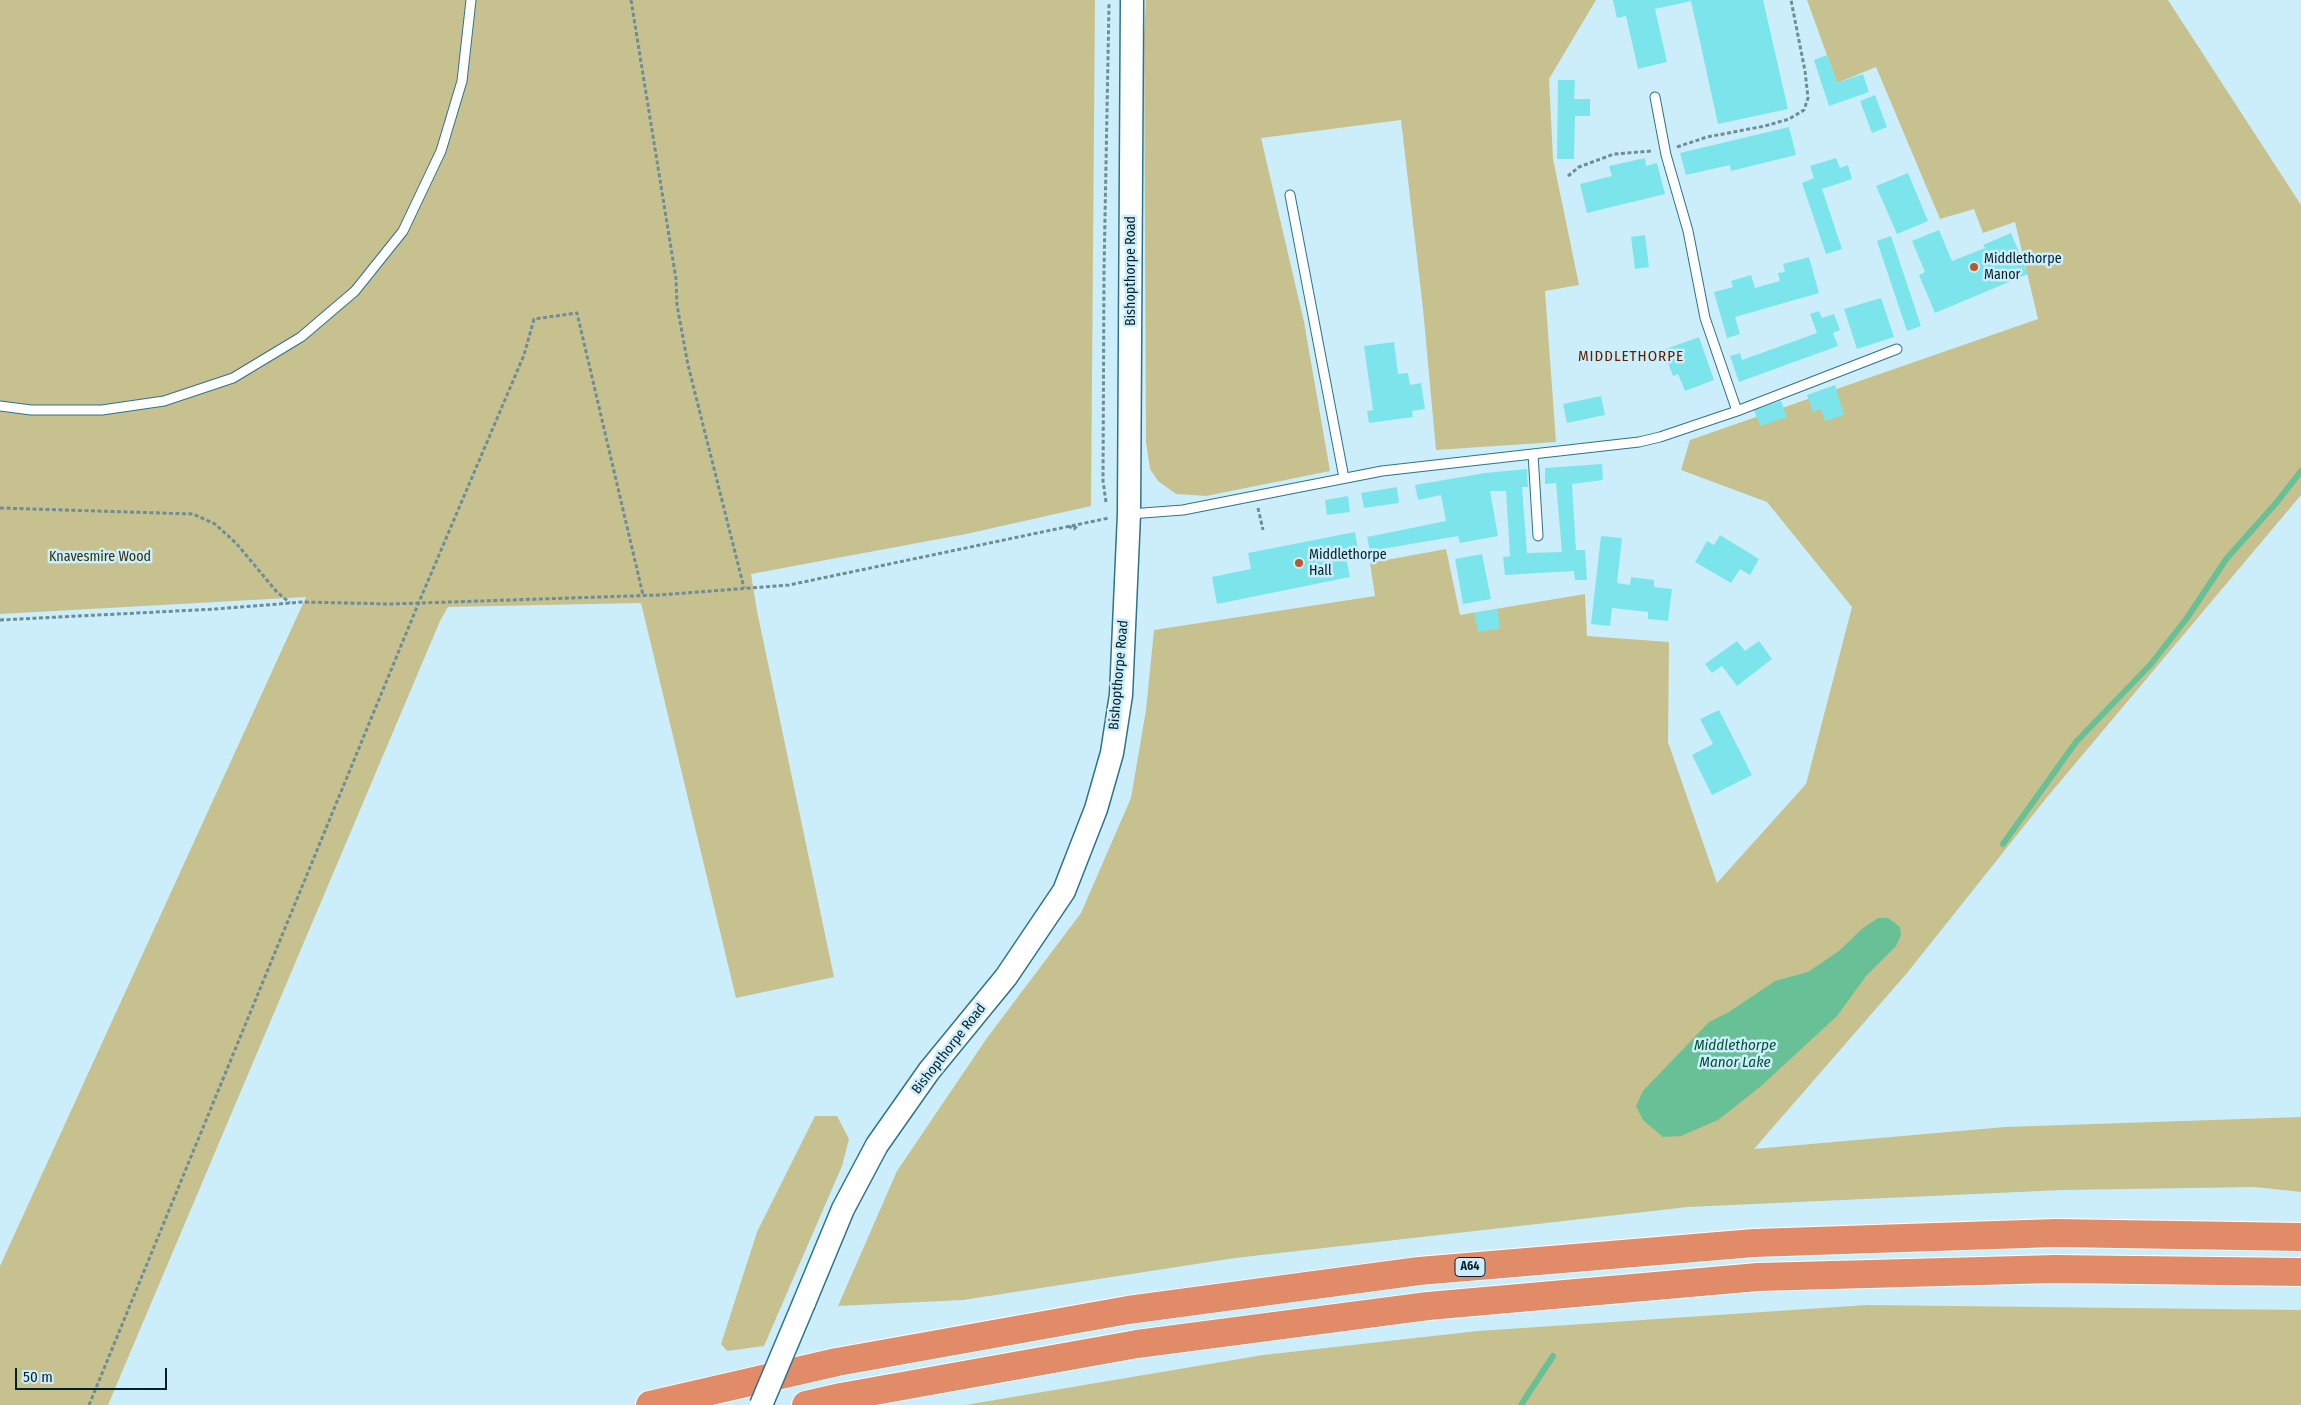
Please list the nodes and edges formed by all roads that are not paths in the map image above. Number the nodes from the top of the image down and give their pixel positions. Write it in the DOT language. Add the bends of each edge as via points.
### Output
graph roads {
  1 [pos="472,0"];
  2 [pos="1132,0"];
  3 [pos="1655,97"];
  4 [pos="1290,195"];
  5 [pos="1897,349"];
  6 [pos="0,406"];
  7 [pos="1737,410"];
  8 [pos="1533,454"];
  9 [pos="1344,478"];
  10 [pos="1119,516"];
  11 [pos="1538,536"];
  12 [pos="2301,1237"];
  13 [pos="2301,1272"];
  14 [pos="650,1405"];
  15 [pos="760,1405"];
  16 [pos="806,1405"];
  1 -- 6 [label="lane" via="462,81 441,151 403,231 355,291 302,337 233,378 164,401 102,410 31,410"];
  2 -- 10 [label="street, Bishopthorpe Road"];
  3 -- 7 [label="lane" via="1666,155 1688,231 1705,318"];
  4 -- 9 [label="lane"];
  5 -- 7 [label="lane"];
  7 -- 8 [label="lane" via="1660,437"];
  8 -- 9 [label="lane"];
  8 -- 11 [label="lane"];
  9 -- 10 [label="lane" via="1183,510"];
  10 -- 15 [label="street, Bishopthorpe Road, bridge" via="1121,695 1112,753 1096,809 1064,891 1006,977 929,1071 876,1145 843,1209"];
  12 -- 14 [label="highway, A64" via="2056,1233 1754,1243 1419,1271 1128,1310 837,1362"];
  13 -- 16 [label="highway" via="2055,1269 1758,1277 1447,1304 1137,1344"];
}
